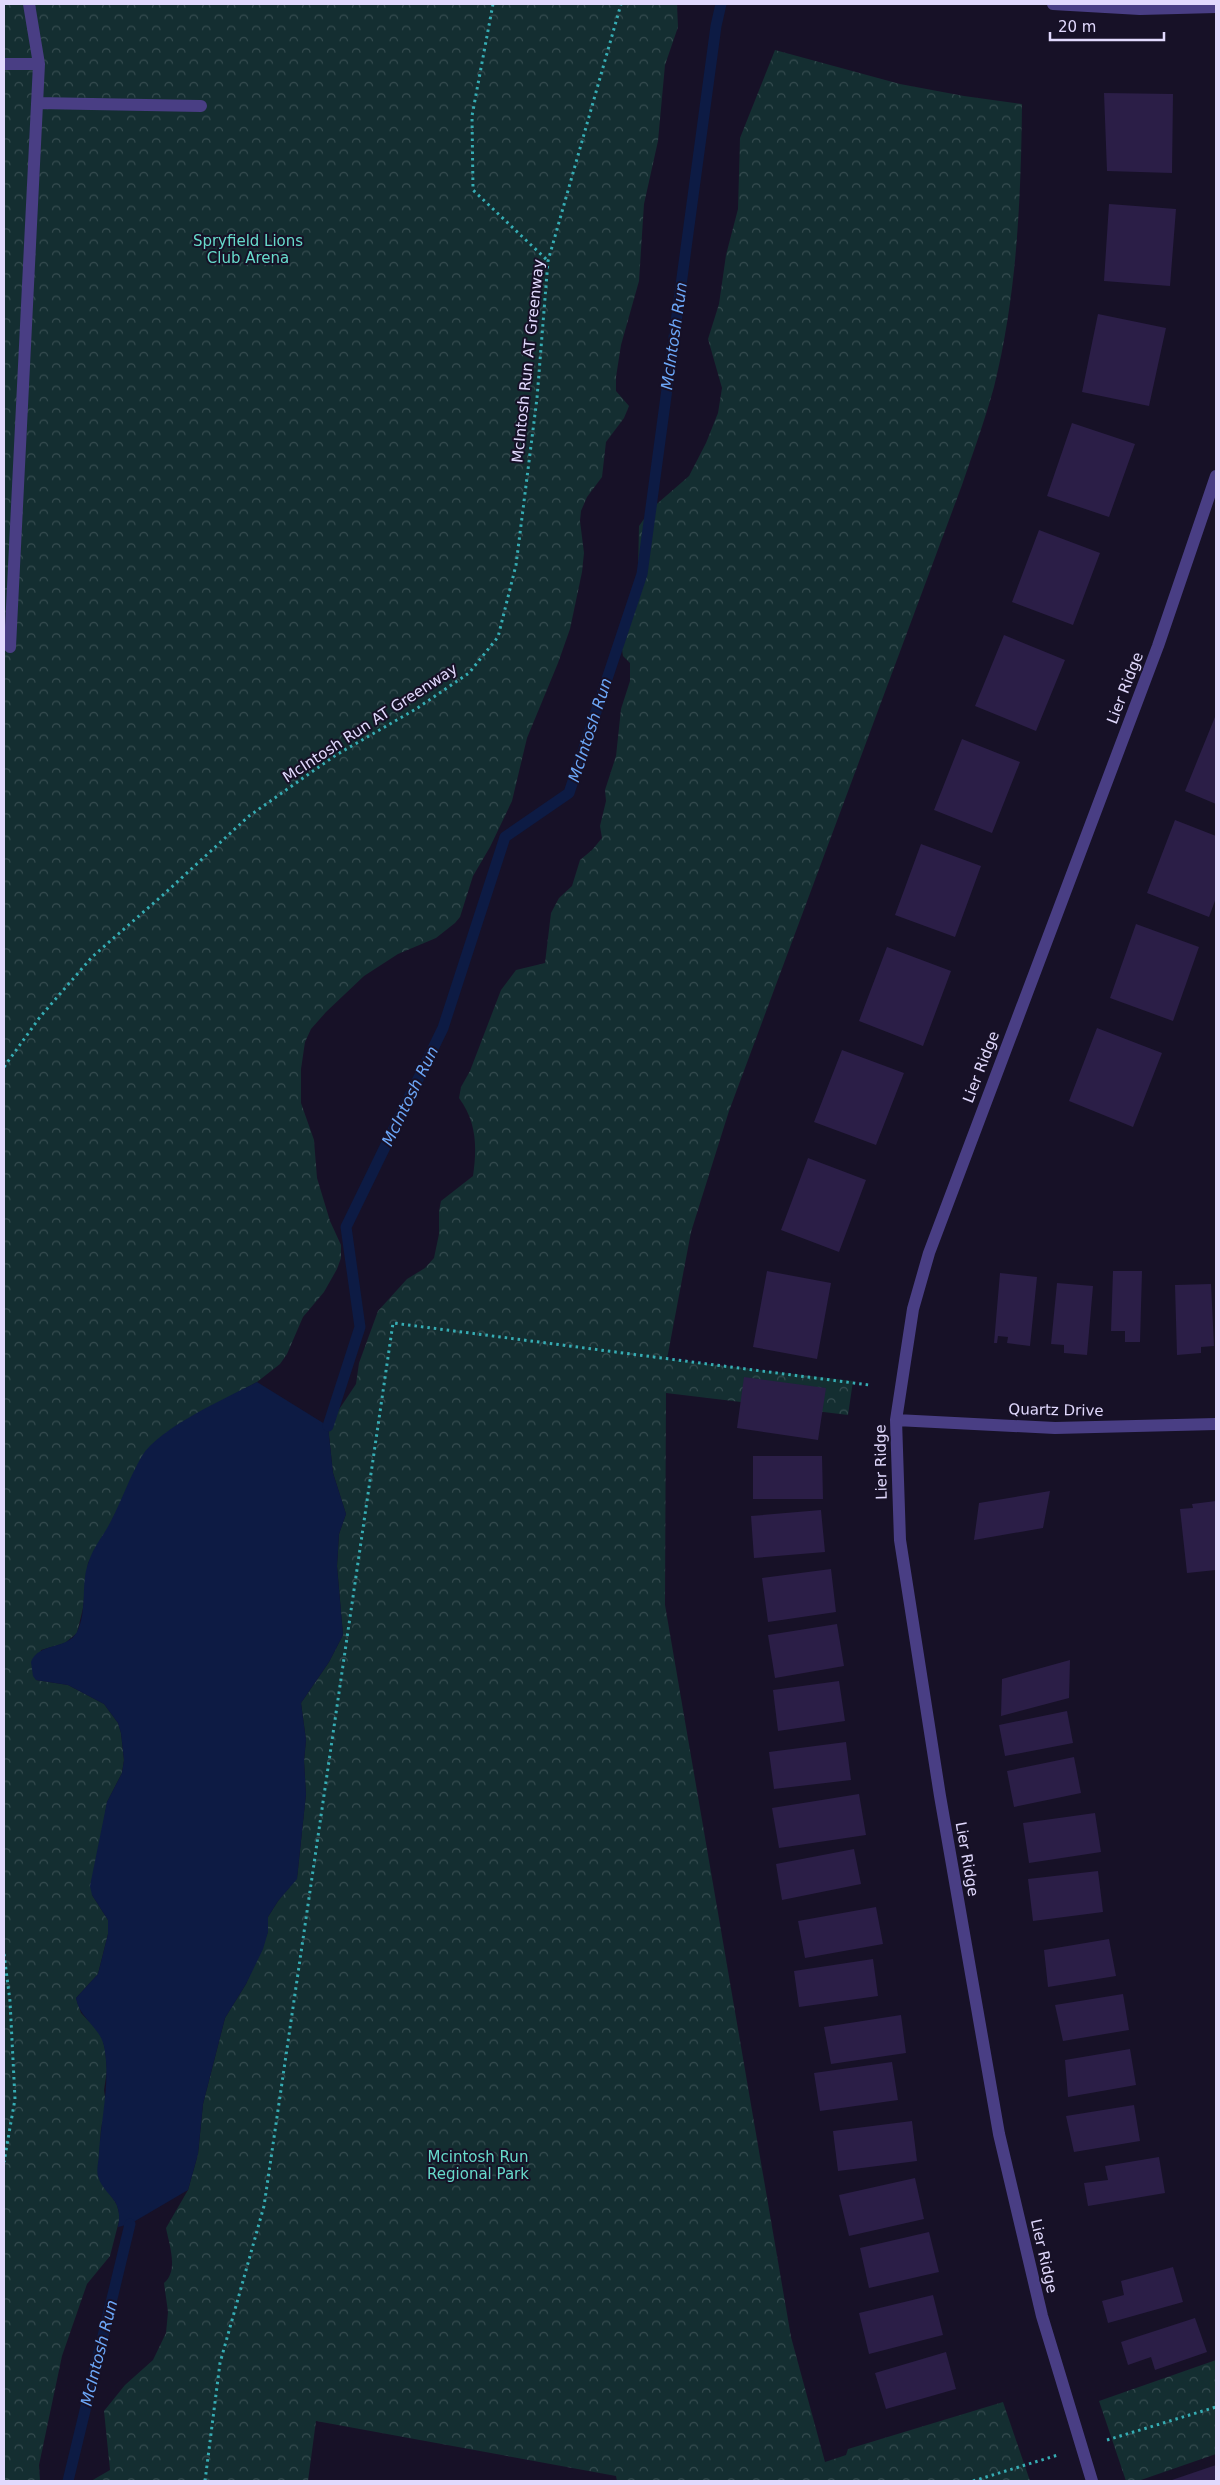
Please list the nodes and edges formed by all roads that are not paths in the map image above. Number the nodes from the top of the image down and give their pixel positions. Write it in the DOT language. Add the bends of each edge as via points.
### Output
graph roads {
  1 [pos="30,4"];
  2 [pos="1053,4"];
  3 [pos="1216,7"];
  4 [pos="4,64"];
  5 [pos="39,64"];
  6 [pos="37,103"];
  7 [pos="201,106"];
  8 [pos="1216,476"];
  9 [pos="1212,507"];
  10 [pos="10,647"];
  11 [pos="896,1420"];
  12 [pos="1216,1424"];
  13 [pos="1092,2481"];
  1 -- 5 [label="street"];
  2 -- 3 [label="street" via="1140,9"];
  4 -- 5 [label="street"];
  5 -- 6 [label="street"];
  6 -- 7 [label="street"];
  6 -- 10 [label="street"];
  8 -- 9 [label="street, Lier Ridge"];
  9 -- 11 [label="street, Lier Ridge" via="929,1252 913,1309"];
  11 -- 12 [label="street, Quartz Drive" via="1055,1428"];
  11 -- 13 [label="street, Lier Ridge" via="900,1540 940,1796 1000,2134 1042,2316"];
}
